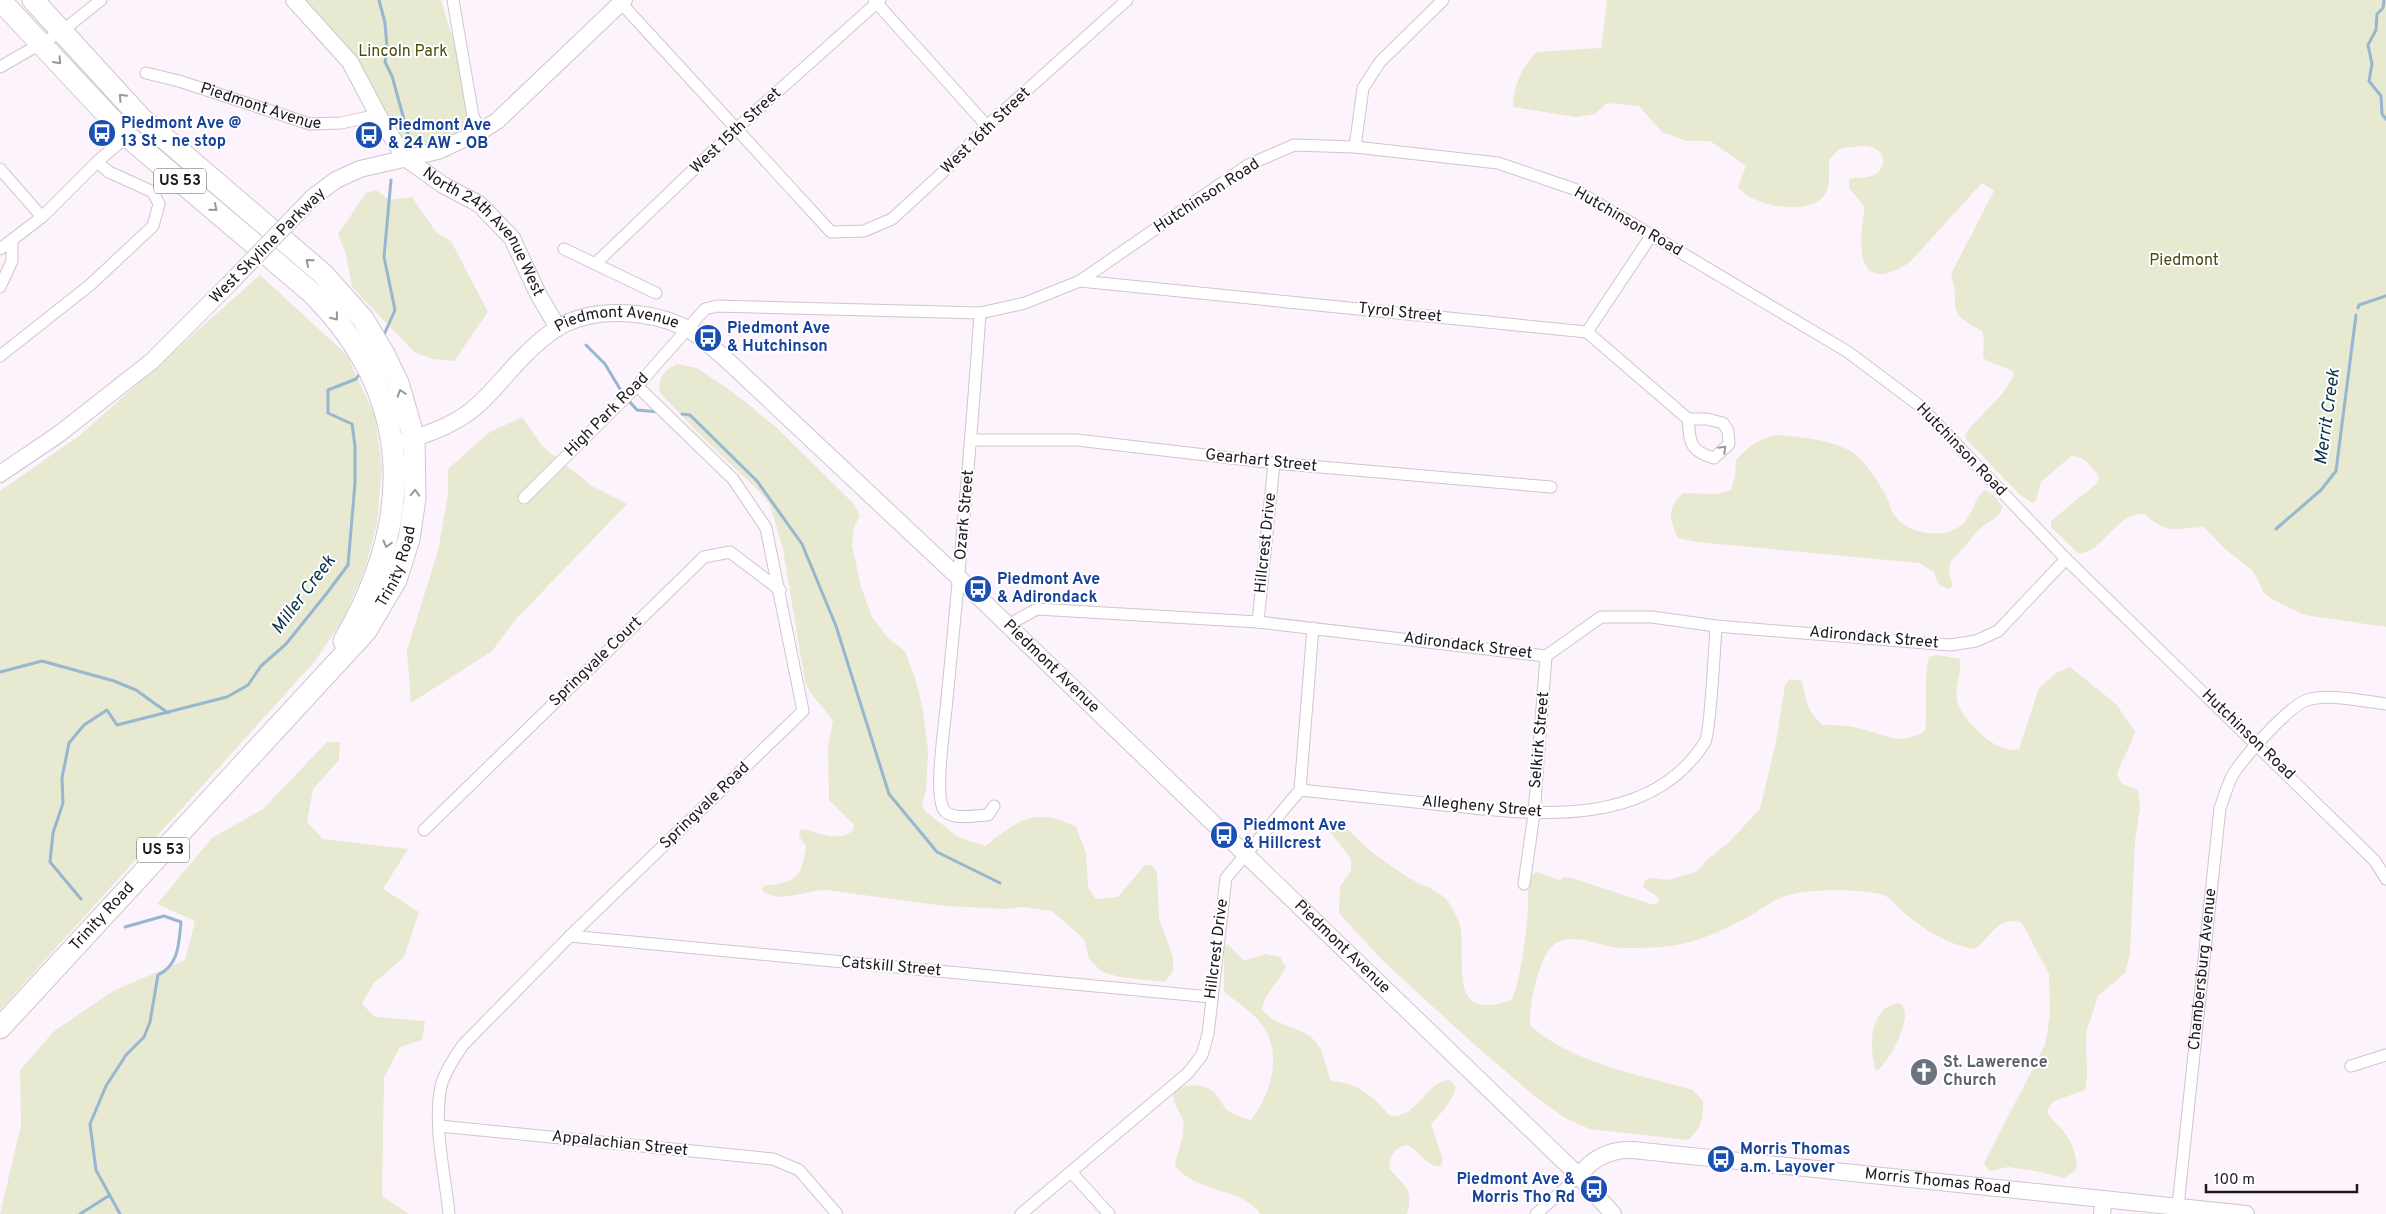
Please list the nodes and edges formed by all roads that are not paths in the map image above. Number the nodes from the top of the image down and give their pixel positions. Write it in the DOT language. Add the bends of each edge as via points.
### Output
graph roads {
  1 [pos="0,0"];
  2 [pos="33,0"];
  3 [pos="101,0"];
  4 [pos="294,0"];
  5 [pos="453,0"];
  6 [pos="1127,0"];
  7 [pos="1443,0"];
  8 [pos="623,1"];
  9 [pos="876,1"];
  10 [pos="61,32"];
  11 [pos="41,42"];
  12 [pos="0,67"];
  13 [pos="146,74"];
  14 [pos="378,115"];
  15 [pos="142,119"];
  16 [pos="987,126"];
  17 [pos="737,128"];
  18 [pos="481,131"];
  19 [pos="127,136"];
  20 [pos="1355,147"];
  21 [pos="404,158"];
  22 [pos="97,162"];
  23 [pos="0,169"];
  24 [pos="42,217"];
  25 [pos="1651,236"];
  26 [pos="12,240"];
  27 [pos="0,249"];
  28 [pos="564,249"];
  29 [pos="595,264"];
  30 [pos="1080,281"];
  31 [pos="0,287"];
  32 [pos="656,294"];
  33 [pos="980,313"];
  34 [pos="558,328"];
  35 [pos="687,329"];
  36 [pos="1586,332"];
  37 [pos="372,354"];
  38 [pos="0,356"];
  39 [pos="637,386"];
  40 [pos="1688,418"];
  41 [pos="414,438"];
  42 [pos="971,440"];
  43 [pos="392,444"];
  44 [pos="1274,464"];
  45 [pos="0,474"];
  46 [pos="1551,487"];
  47 [pos="524,498"];
  48 [pos="2066,559"];
  49 [pos="959,578"];
  50 [pos="780,590"];
  51 [pos="1258,622"];
  52 [pos="1008,625"];
  53 [pos="1716,626"];
  54 [pos="1313,628"];
  55 [pos="1546,656"];
  56 [pos="326,673"];
  57 [pos="2386,704"];
  58 [pos="2258,745"];
  59 [pos="1300,790"];
  60 [pos="994,806"];
  61 [pos="1534,814"];
  62 [pos="424,830"];
  63 [pos="1245,856"];
  64 [pos="2386,880"];
  65 [pos="1524,884"];
  66 [pos="570,936"];
  67 [pos="1211,997"];
  68 [pos="0,1028"];
  69 [pos="2386,1055"];
  70 [pos="2352,1066"];
  71 [pos="439,1126"];
  72 [pos="1071,1172"];
  73 [pos="1579,1176"];
  74 [pos="2103,1206"];
  75 [pos="2178,1206"];
  76 [pos="449,1214"];
  77 [pos="837,1214"];
  78 [pos="1021,1214"];
  79 [pos="1109,1214"];
  80 [pos="1536,1214"];
  81 [pos="1613,1214"];
  82 [pos="2246,1214"];
  1 -- 11 [label="highway, US 53"];
  2 -- 10 [label="highway, US 53"];
  3 -- 10 [label="street"];
  4 -- 14 [label="main road, North 24th Avenue West" via="350,62"];
  5 -- 18 [label="street" via="472,116"];
  6 -- 16 [label="street, West 16th Street"];
  7 -- 20 [label="street" via="1380,62 1363,88"];
  8 -- 17 [label="street"];
  8 -- 18 [label="main road, West Skyline Parkway" via="497,121"];
  9 -- 16 [label="street"];
  9 -- 17 [label="street, West 15th Street"];
  10 -- 11 [label="street"];
  15 -- 10 [label="highway, US 53, one-way"];
  11 -- 12 [label="street"];
  11 -- 19 [label="highway, US 53, one-way"];
  13 -- 14 [label="street, Piedmont Avenue" via="310,124 341,123"];
  14 -- 21 [label="main road, North 24th Avenue West"];
  15 -- 19 [label="street"];
  37 -- 15 [label="highway, US 53, one-way" via="363,319 323,274"];
  16 -- 17 [label="street, West 16th Street" via="942,174 892,219 864,231 830,232"];
  17 -- 29 [label="street, West 15th Street"];
  18 -- 21 [label="main road, West Skyline Parkway" via="438,151"];
  19 -- 22 [label="street"];
  19 -- 37 [label="highway, US 53, one-way" via="312,293"];
  20 -- 25 [label="street, Hutchinson Road" via="1498,163 1574,189"];
  20 -- 30 [label="street, Hutchinson Road" via="1294,145 1248,165"];
  21 -- 34 [label="main road, North 24th Avenue West" via="443,185 479,204 512,238"];
  21 -- 45 [label="main road, West Skyline Parkway, bridge" via="360,169 336,180 313,197 152,361 66,429"];
  22 -- 24 [label="street"];
  22 -- 38 [label="street" via="109,172 153,192 158,204 153,226 90,285"];
  23 -- 24 [label="street"];
  24 -- 26 [label="street"];
  25 -- 36 [label="street"];
  25 -- 48 [label="street, Hutchinson Road" via="1848,352 1920,406"];
  26 -- 27 [label="street"];
  26 -- 31 [label="street" via="12,261"];
  28 -- 29 [label="street"];
  29 -- 32 [label="street"];
  30 -- 33 [label="street, Hutchinson Road" via="1025,303"];
  30 -- 36 [label="street, Tyrol Street"];
  33 -- 35 [label="street, Hutchinson Road" via="717,306 706,309"];
  33 -- 42 [label="street, Ozark Street"];
  34 -- 35 [label="main road, Piedmont Avenue" via="594,316 633,313 656,317"];
  34 -- 41 [label="main road, Piedmont Avenue" via="528,352 472,410 452,423"];
  35 -- 39 [label="street, High Park Road"];
  35 -- 49 [label="main road, Piedmont Avenue" via="728,361"];
  36 -- 40 [label="street"];
  41 -- 37 [label="highway, US 53, one-way" via="398,383"];
  37 -- 43 [label="highway, US 53"];
  39 -- 47 [label="street, High Park Road"];
  39 -- 50 [label="street, Springvale Road" via="733,480 766,528"];
  41 -- 43 [label="main road, Piedmont Avenue"];
  56 -- 41 [label="highway, Trinity Road / US 53, one-way" via="366,631 396,580 414,518"];
  42 -- 44 [label="street, Gearhart Street" via="1077,440"];
  42 -- 49 [label="street, Ozark Street"];
  43 -- 56 [label="highway, Trinity Road / US 53, one-way" via="393,515 383,559 361,609"];
  44 -- 46 [label="street, Gearhart Street"];
  44 -- 51 [label="street, Hillcrest Drive"];
  48 -- 53 [label="street, Adirondack Street" via="1998,632 1976,641 1950,645"];
  48 -- 58 [label="street, Hutchinson Road"];
  49 -- 52 [label="main road, Piedmont Avenue"];
  49 -- 60 [label="street, Ozark Street" via="940,796 943,809 949,815 988,814"];
  50 -- 62 [label="street, Springvale Court" via="730,552 704,557"];
  50 -- 66 [label="street, Springvale Road" via="803,711"];
  51 -- 52 [label="street, Adirondack Street" via="1036,609"];
  51 -- 54 [label="street, Adirondack Street"];
  52 -- 63 [label="main road, Piedmont Avenue"];
  53 -- 55 [label="street, Adirondack Street" via="1652,618 1601,617"];
  53 -- 61 [label="street, Allegheny Street" via="1706,741 1680,771 1644,796 1605,808"];
  54 -- 55 [label="street, Adirondack Street"];
  54 -- 59 [label="street"];
  55 -- 61 [label="street, Selkirk Street"];
  56 -- 68 [label="highway, Trinity Road / US 53"];
  57 -- 58 [label="street, Chambersburg Avenue" via="2309,699 2298,704"];
  58 -- 64 [label="street, Hutchinson Road" via="2375,861"];
  58 -- 75 [label="street, Chambersburg Avenue" via="2235,771 2220,808"];
  59 -- 61 [label="street, Allegheny Street"];
  59 -- 63 [label="street, Hillcrest Drive"];
  61 -- 65 [label="street, Selkirk Street"];
  63 -- 67 [label="street, Hillcrest Drive" via="1226,878"];
  63 -- 73 [label="main road, Piedmont Avenue"];
  66 -- 67 [label="street, Catskill Street"];
  66 -- 71 [label="street, Springvale Road" via="463,1044 450,1064 442,1086"];
  67 -- 72 [label="street, Hillcrest Drive" via="1208,1034 1202,1055 1188,1073"];
  69 -- 70 [label="street"];
  71 -- 76 [label="street, Springvale Road"];
  71 -- 77 [label="street, Appalachian Street" via="772,1159 799,1170"];
  72 -- 78 [label="street, Hillcrest Drive"];
  72 -- 79 [label="street"];
  73 -- 74 [label="main road, Morris Thomas Road" via="1589,1164 1608,1152 1634,1150"];
  73 -- 80 [label="street"];
  73 -- 81 [label="main road, Piedmont Avenue"];
  74 -- 75 [label="main road, Morris Thomas Road"];
  75 -- 82 [label="main road, Morris Thomas Road"];
}
